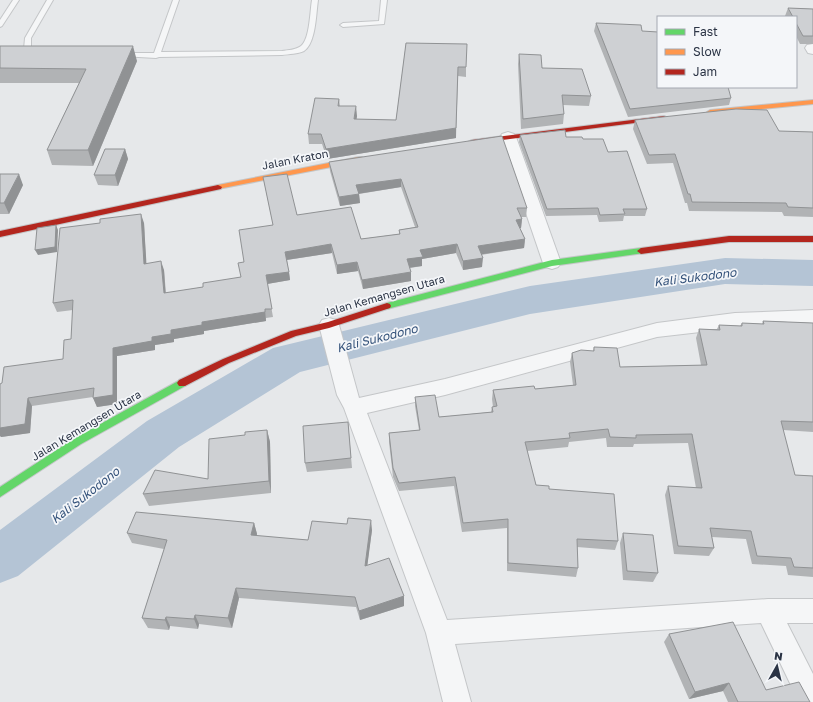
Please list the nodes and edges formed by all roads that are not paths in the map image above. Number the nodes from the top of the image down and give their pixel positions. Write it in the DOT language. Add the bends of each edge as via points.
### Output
graph roads {
  1 [pos="16,0"];
  2 [pos="50,0"];
  3 [pos="176,0"];
  4 [pos="315,0"];
  5 [pos="384,0"];
  6 [pos="0,25"];
  7 [pos="343,25"];
  8 [pos="46,54"];
  9 [pos="116,55"];
  10 [pos="156,56"];
  11 [pos="813,102"];
  12 [pos="701,113"];
  13 [pos="671,117"];
  14 [pos="508,136"];
  15 [pos="462,144"];
  16 [pos="371,158"];
  17 [pos="0,234"];
  18 [pos="813,239"];
  19 [pos="552,263"];
  20 [pos="813,317"];
  21 [pos="331,332"];
  22 [pos="351,402"];
  23 [pos="0,493"];
  24 [pos="768,611"];
  25 [pos="813,611"];
  26 [pos="439,633"];
  27 [pos="457,702"];
  28 [pos="813,702"];
  1 -- 6 [label="lane"];
  2 -- 8 [label="lane" via="26,46 30,52"];
  3 -- 10 [label="lane"];
  4 -- 10 [label="lane" via="308,43 296,51"];
  5 -- 7 [label="lane" via="382,23"];
  9 -- 10 [label="lane"];
  11 -- 12 [label="street"];
  13 -- 14 [label="street"];
  14 -- 15 [label="street"];
  14 -- 19 [label="street"];
  16 -- 17 [label="street, Jalan Kraton" via="255,179"];
  18 -- 19 [label="street, Jalan Kemangsen Utara" via="729,239"];
  19 -- 21 [label="street, Jalan Kemangsen Utara" via="393,304"];
  20 -- 22 [label="street" via="684,325 445,387"];
  21 -- 22 [label="street"];
  21 -- 23 [label="street, Jalan Kemangsen Utara" via="294,333 226,361 78,441"];
  22 -- 26 [label="street"];
  24 -- 25 [label="street"];
  24 -- 26 [label="street"];
  24 -- 28 [label="street"];
  26 -- 27 [label="street"];
}
